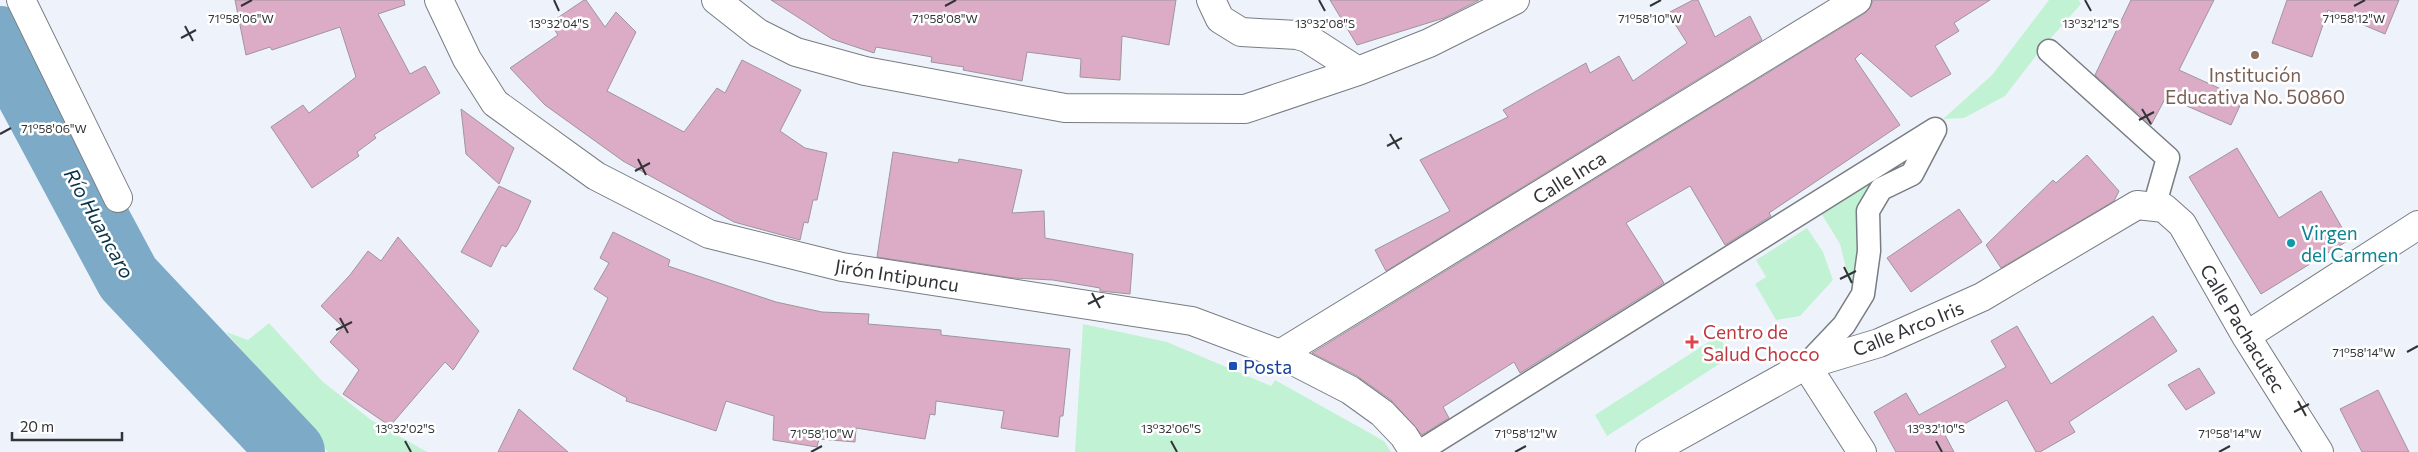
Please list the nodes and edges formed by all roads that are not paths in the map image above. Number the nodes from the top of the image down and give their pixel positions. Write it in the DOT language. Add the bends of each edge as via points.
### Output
graph roads {
  1 [pos="21,0"];
  2 [pos="439,0"];
  3 [pos="716,0"];
  4 [pos="1211,0"];
  5 [pos="1515,0"];
  6 [pos="1857,0"];
  7 [pos="2050,51"];
  8 [pos="1358,71"];
  9 [pos="118,198"];
  10 [pos="2159,207"];
  11 [pos="2418,225"];
  12 [pos="2246,336"];
  13 [pos="1280,354"];
  14 [pos="1806,365"];
  15 [pos="1414,452"];
  16 [pos="1419,452"];
  17 [pos="1650,452"];
  18 [pos="1862,452"];
  19 [pos="2318,452"];
  1 -- 9 [label="street"];
  2 -- 13 [label="street, Jirón Intipuncu" via="467,59 495,103 596,176 709,234 842,267 1192,321"];
  3 -- 8 [label="street" via="758,33 796,52 865,71 1065,108 1245,109"];
  4 -- 8 [label="street" via="1220,18 1241,32 1307,38"];
  5 -- 8 [label="street" via="1429,43"];
  6 -- 13 [label="street, Calle Inca"];
  7 -- 10 [label="lane" via="2168,158"];
  10 -- 12 [label="street, Calle Pachacutec" via="2182,224"];
  10 -- 14 [label="street, Calle Arco Iris" via="2137,205 1982,297 1930,322 1880,343"];
  11 -- 12 [label="street"];
  12 -- 19 [label="street, Calle Pachacutec"];
  13 -- 15 [label="street, Jirón Intipuncu" via="1350,390 1382,414 1404,436"];
  14 -- 16 [label="lane" via="1844,325 1863,294 1869,251 1868,211 1881,189 1912,174 1935,130"];
  14 -- 17 [label="street, Calle Arco Iris"];
  14 -- 18 [label="street"];
}
